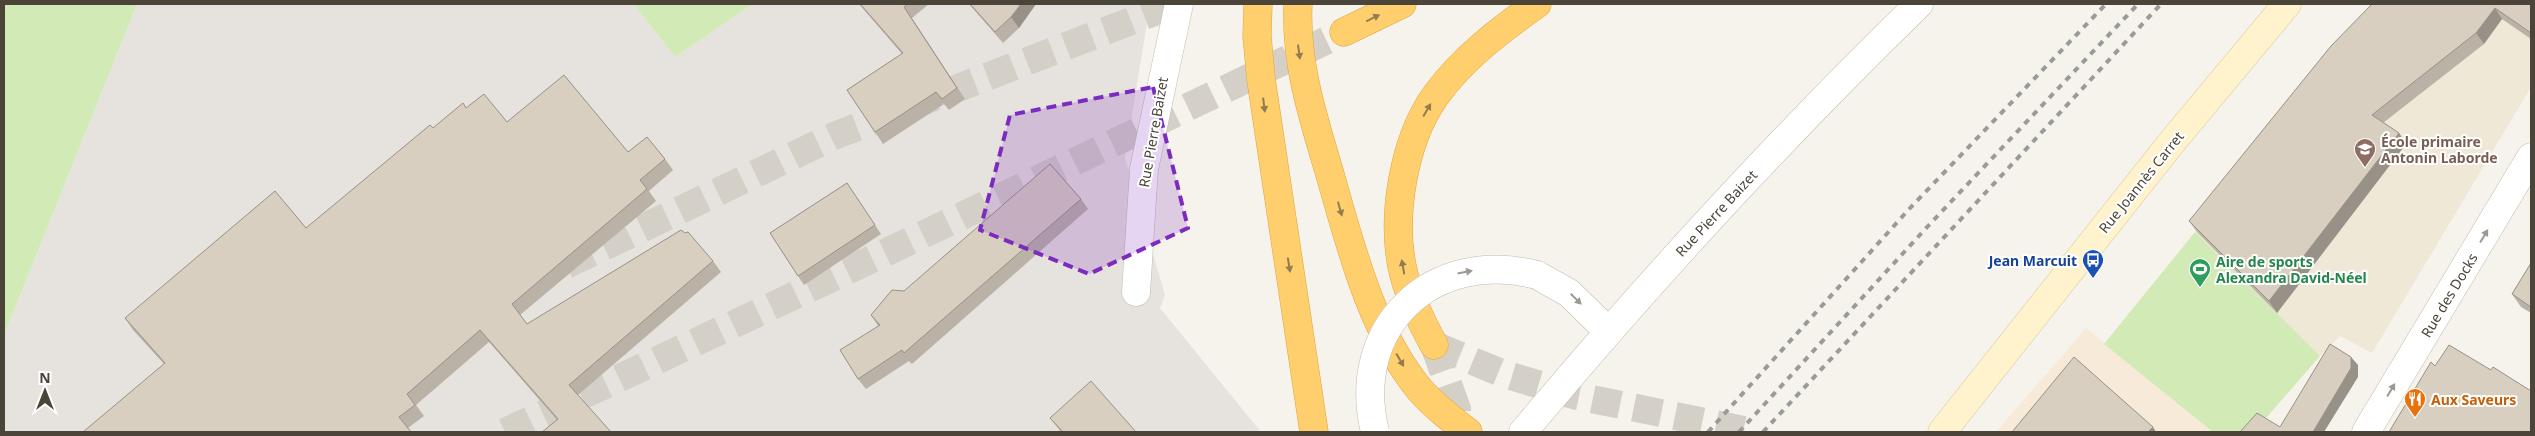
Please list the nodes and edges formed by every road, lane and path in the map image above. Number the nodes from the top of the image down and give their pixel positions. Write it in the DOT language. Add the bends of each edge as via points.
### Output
graph roads {
  1 [pos="1178,4"];
  2 [pos="1258,4"];
  3 [pos="1298,4"];
  4 [pos="1402,4"];
  5 [pos="1537,4"];
  6 [pos="1920,4"];
  7 [pos="2288,4"];
  8 [pos="1344,32"];
  9 [pos="2531,157"];
  10 [pos="1136,292"];
  11 [pos="1608,331"];
  12 [pos="1434,345"];
  13 [pos="1313,420"];
  14 [pos="1375,432"];
  15 [pos="1468,432"];
  16 [pos="1523,432"];
  17 [pos="1942,432"];
  18 [pos="2366,432"];
  1 -- 10 [label="street, Rue Pierre Baizet" via="1144,169"];
  2 -- 13 [label="highway, one-way" via="1257,36 1267,132"];
  3 -- 15 [label="highway, one-way" via="1298,42 1303,77 1313,122 1356,266 1390,343 1405,368 1420,390"];
  8 -- 4 [label="highway, one-way"];
  12 -- 5 [label="highway, one-way" via="1421,322 1404,275 1400,214 1406,162 1424,114 1450,77 1479,48"];
  6 -- 11 [label="street, Rue Pierre Baizet" via="1836,85"];
  7 -- 17 [label="street, Rue Joannès Carret" via="2172,142"];
  18 -- 9 [label="street, Rue des Docks, one-way"];
  14 -- 11 [label="street, one-way, bridge" via="1370,388 1375,357 1388,326 1408,302 1436,283 1468,271 1500,269 1537,276 1569,292"];
  11 -- 16 [label="street, Rue Pierre Baizet"];
}
